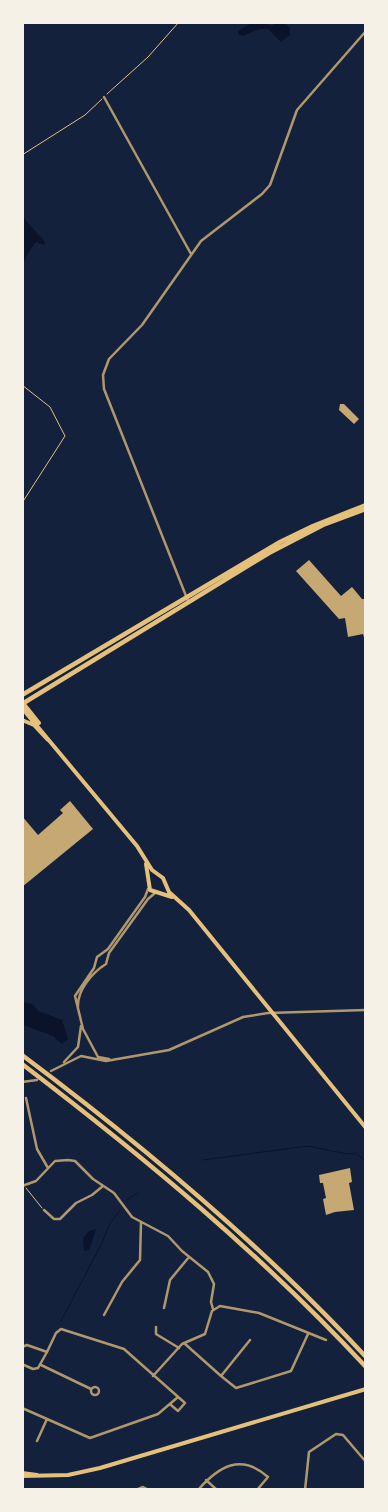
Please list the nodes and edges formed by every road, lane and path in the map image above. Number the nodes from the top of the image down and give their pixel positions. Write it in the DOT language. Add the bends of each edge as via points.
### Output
graph roads {
  1 [pos="179,22"];
  2 [pos="366,31"];
  3 [pos="104,97"];
  4 [pos="22,155"];
  5 [pos="191,254"];
  6 [pos="22,385"];
  7 [pos="22,503"];
  8 [pos="366,507"];
  9 [pos="187,599"];
  10 [pos="22,695"];
  11 [pos="23,704"];
  12 [pos="22,720"];
  13 [pos="59,750"];
  14 [pos="145,856"];
  15 [pos="158,875"];
  16 [pos="148,885"];
  17 [pos="166,885"];
  18 [pos="157,893"];
  19 [pos="180,901"];
  20 [pos="101,954"];
  21 [pos="108,959"];
  22 [pos="96,961"];
  23 [pos="102,966"];
  24 [pos="366,1010"];
  25 [pos="78,1011"];
  26 [pos="270,1013"];
  27 [pos="81,1023"];
  28 [pos="91,1042"];
  29 [pos="79,1045"];
  30 [pos="94,1048"];
  31 [pos="22,1054"];
  32 [pos="84,1056"];
  33 [pos="116,1059"];
  34 [pos="22,1064"];
  35 [pos="61,1065"];
  36 [pos="51,1071"];
  37 [pos="37,1080"];
  38 [pos="22,1082"];
  39 [pos="26,1098"];
  40 [pos="366,1128"];
  41 [pos="48,1168"];
  42 [pos="23,1186"];
  43 [pos="103,1186"];
  44 [pos="44,1210"];
  45 [pos="141,1222"];
  46 [pos="189,1257"];
  47 [pos="164,1308"];
  48 [pos="213,1308"];
  49 [pos="104,1314"];
  50 [pos="156,1327"];
  51 [pos="309,1333"];
  52 [pos="250,1340"];
  53 [pos="326,1340"];
  54 [pos="184,1344"];
  55 [pos="22,1347"];
  56 [pos="179,1348"];
  57 [pos="47,1352"];
  58 [pos="366,1357"];
  59 [pos="23,1365"];
  60 [pos="42,1365"];
  61 [pos="366,1367"];
  62 [pos="153,1376"];
  63 [pos="221,1376"];
  64 [pos="92,1389"];
  65 [pos="366,1389"];
  66 [pos="178,1397"];
  67 [pos="171,1405"];
  68 [pos="22,1408"];
  69 [pos="47,1419"];
  70 [pos="37,1441"];
  71 [pos="366,1462"];
  72 [pos="22,1475"];
  73 [pos="206,1480"];
  74 [pos="136,1490"];
  75 [pos="149,1490"];
  76 [pos="198,1490"];
  77 [pos="217,1490"];
  78 [pos="257,1490"];
  79 [pos="305,1490"];
  1 -- 3 [label="path" via="148,58"];
  2 -- 5 [label="street" via="297,110 268,188 208,234"];
  3 -- 4 [label="path" via="81,117"];
  3 -- 5 [label="street"];
  5 -- 9 [label="street" via="142,325 110,359 102,379"];
  6 -- 7 [label="path" via="50,407 65,436"];
  8 -- 9 [label="main road" via="302,531"];
  9 -- 10 [label="main road"];
  9 -- 11 [label="main road"];
  11 -- 13 [label="main road"];
  12 -- 13 [label="main road" via="34,725"];
  13 -- 14 [label="main road"];
  14 -- 15 [label="main road" via="150,868"];
  14 -- 16 [label="main road"];
  15 -- 16 [label="main road" via="151,877"];
  15 -- 17 [label="main road" via="164,878"];
  16 -- 18 [label="main road"];
  16 -- 20 [label="street" via="145,897"];
  17 -- 18 [label="main road"];
  17 -- 19 [label="main road"];
  18 -- 19 [label="main road"];
  18 -- 21 [label="street" via="149,897"];
  19 -- 26 [label="main road"];
  20 -- 21 [label="street"];
  20 -- 22 [label="street"];
  21 -- 23 [label="street"];
  22 -- 23 [label="street"];
  22 -- 25 [label="street" via="75,995"];
  23 -- 25 [label="street" via="80,993"];
  24 -- 26 [label="street"];
  25 -- 27 [label="street"];
  26 -- 33 [label="street" via="234,1020 169,1050"];
  26 -- 40 [label="main road"];
  27 -- 28 [label="street"];
  27 -- 29 [label="street"];
  28 -- 29 [label="street" via="84,1040"];
  28 -- 30 [label="street"];
  29 -- 32 [label="street" via="79,1052"];
  29 -- 35 [label="street"];
  30 -- 32 [label="street" via="91,1054"];
  30 -- 33 [label="street" via="100,1058"];
  31 -- 58 [label="main road" via="143,1149 225,1219"];
  32 -- 33 [label="street" via="102,1061"];
  32 -- 35 [label="street"];
  34 -- 61 [label="main road" via="129,1146 204,1209 298,1297"];
  35 -- 36 [label="street"];
  37 -- 38 [label="street"];
  39 -- 41 [label="street" via="37,1149"];
  41 -- 42 [label="street" via="34,1183"];
  41 -- 43 [label="street" via="58,1161 73,1160"];
  42 -- 44 [label="path"];
  43 -- 44 [label="street" via="74,1204 60,1219 54,1219"];
  43 -- 45 [label="street" via="117,1196 131,1216"];
  45 -- 46 [label="street" via="168,1236"];
  45 -- 49 [label="street" via="140,1260 122,1282"];
  46 -- 47 [label="street" via="170,1280"];
  46 -- 48 [label="street" via="212,1277"];
  48 -- 51 [label="street" via="226,1306 249,1310"];
  48 -- 54 [label="street" via="206,1333"];
  50 -- 56 [label="street" via="156,1334"];
  51 -- 53 [label="street"];
  51 -- 63 [label="street" via="291,1371 236,1388"];
  52 -- 63 [label="street"];
  54 -- 56 [label="street"];
  54 -- 63 [label="street"];
  55 -- 57 [label="street" via="27,1345"];
  56 -- 62 [label="street"];
  57 -- 60 [label="street"];
  57 -- 62 [label="street" via="57,1332 63,1329 122,1348"];
  59 -- 60 [label="street" via="35,1369"];
  60 -- 64 [label="street"];
  62 -- 66 [label="street"];
  65 -- 72 [label="main road" via="78,1474"];
  66 -- 67 [label="street"];
  66 -- 67 [label="street" via="185,1403 178,1411"];
  67 -- 69 [label="street" via="158,1414 90,1438"];
  68 -- 69 [label="street"];
  69 -- 70 [label="street"];
  71 -- 79 [label="street" via="343,1435 336,1434 309,1452"];
  73 -- 76 [label="street"];
  73 -- 77 [label="street"];
  73 -- 78 [label="street" via="224,1467 246,1465 268,1477"];
  74 -- 75 [label="street" via="143,1487"];
}
